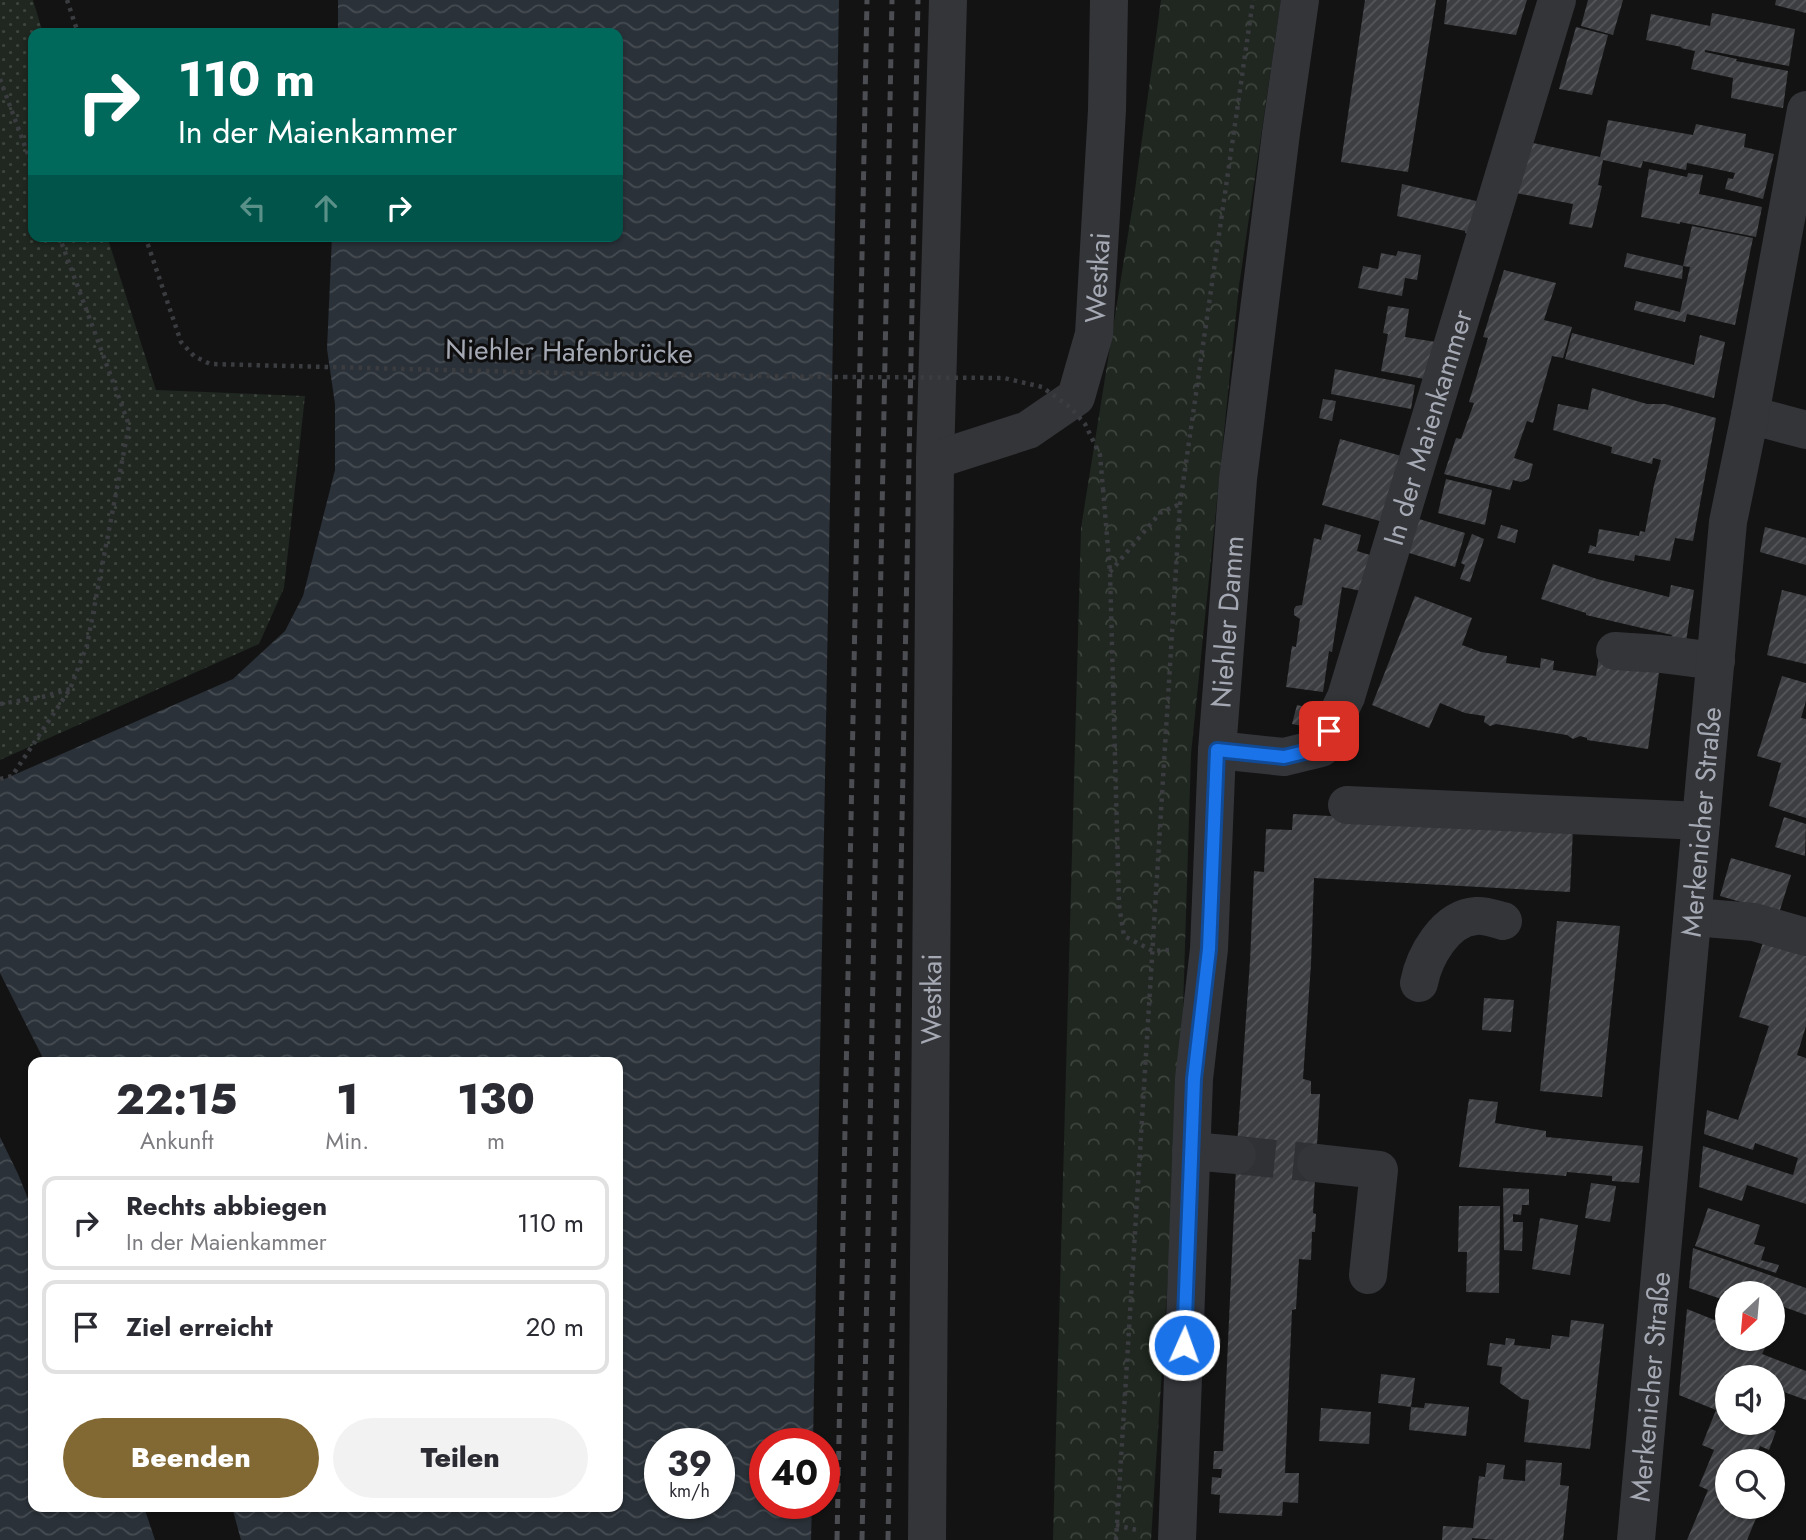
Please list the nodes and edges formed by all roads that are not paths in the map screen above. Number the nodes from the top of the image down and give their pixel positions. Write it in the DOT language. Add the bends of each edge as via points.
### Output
graph roads {
  1 [pos="947,0"];
  2 [pos="1109,0"];
  3 [pos="1300,0"];
  4 [pos="1558,0"];
  5 [pos="1806,110"];
  6 [pos="1750,415"];
  7 [pos="1806,430"];
  8 [pos="935,460"];
  9 [pos="1615,651"];
  10 [pos="1716,662"];
  11 [pos="1217,750"];
  12 [pos="1347,805"];
  13 [pos="1702,821"];
  14 [pos="1693,917"];
  15 [pos="1503,921"];
  16 [pos="1806,937"];
  17 [pos="1419,983"];
  18 [pos="1191,1151"];
  19 [pos="1237,1155"];
  20 [pos="1316,1163"];
  21 [pos="1368,1275"];
  22 [pos="927,1540"];
  23 [pos="1177,1540"];
  24 [pos="1636,1540"];
  1 -- 8 [label="street, Westkai"];
  2 -- 8 [label="street, Westkai" via="1094,334 1076,397 1028,430"];
  3 -- 11 [label="street, Niehler Damm" via="1238,479"];
  4 -- 11 [label="street, In der Maienkammer" via="1346,697 1321,748 1284,757"];
  5 -- 6 [label="street, Merkenicher Straße"];
  6 -- 7 [label="street"];
  6 -- 10 [label="street, Merkenicher Straße" via="1728,522"];
  8 -- 22 [label="street, Westkai"];
  9 -- 10 [label="street"];
  10 -- 13 [label="street, Merkenicher Straße"];
  11 -- 18 [label="street, Niehler Damm" via="1209,949"];
  12 -- 13 [label="street"];
  13 -- 14 [label="street, Merkenicher Straße"];
  14 -- 16 [label="street" via="1754,922"];
  14 -- 24 [label="street, Merkenicher Straße"];
  15 -- 17 [label="street" via="1478,915 1445,932 1422,969"];
  18 -- 19 [label="street"];
  18 -- 23 [label="street, Niehler Damm"];
  20 -- 21 [label="street" via="1379,1170"];
}
